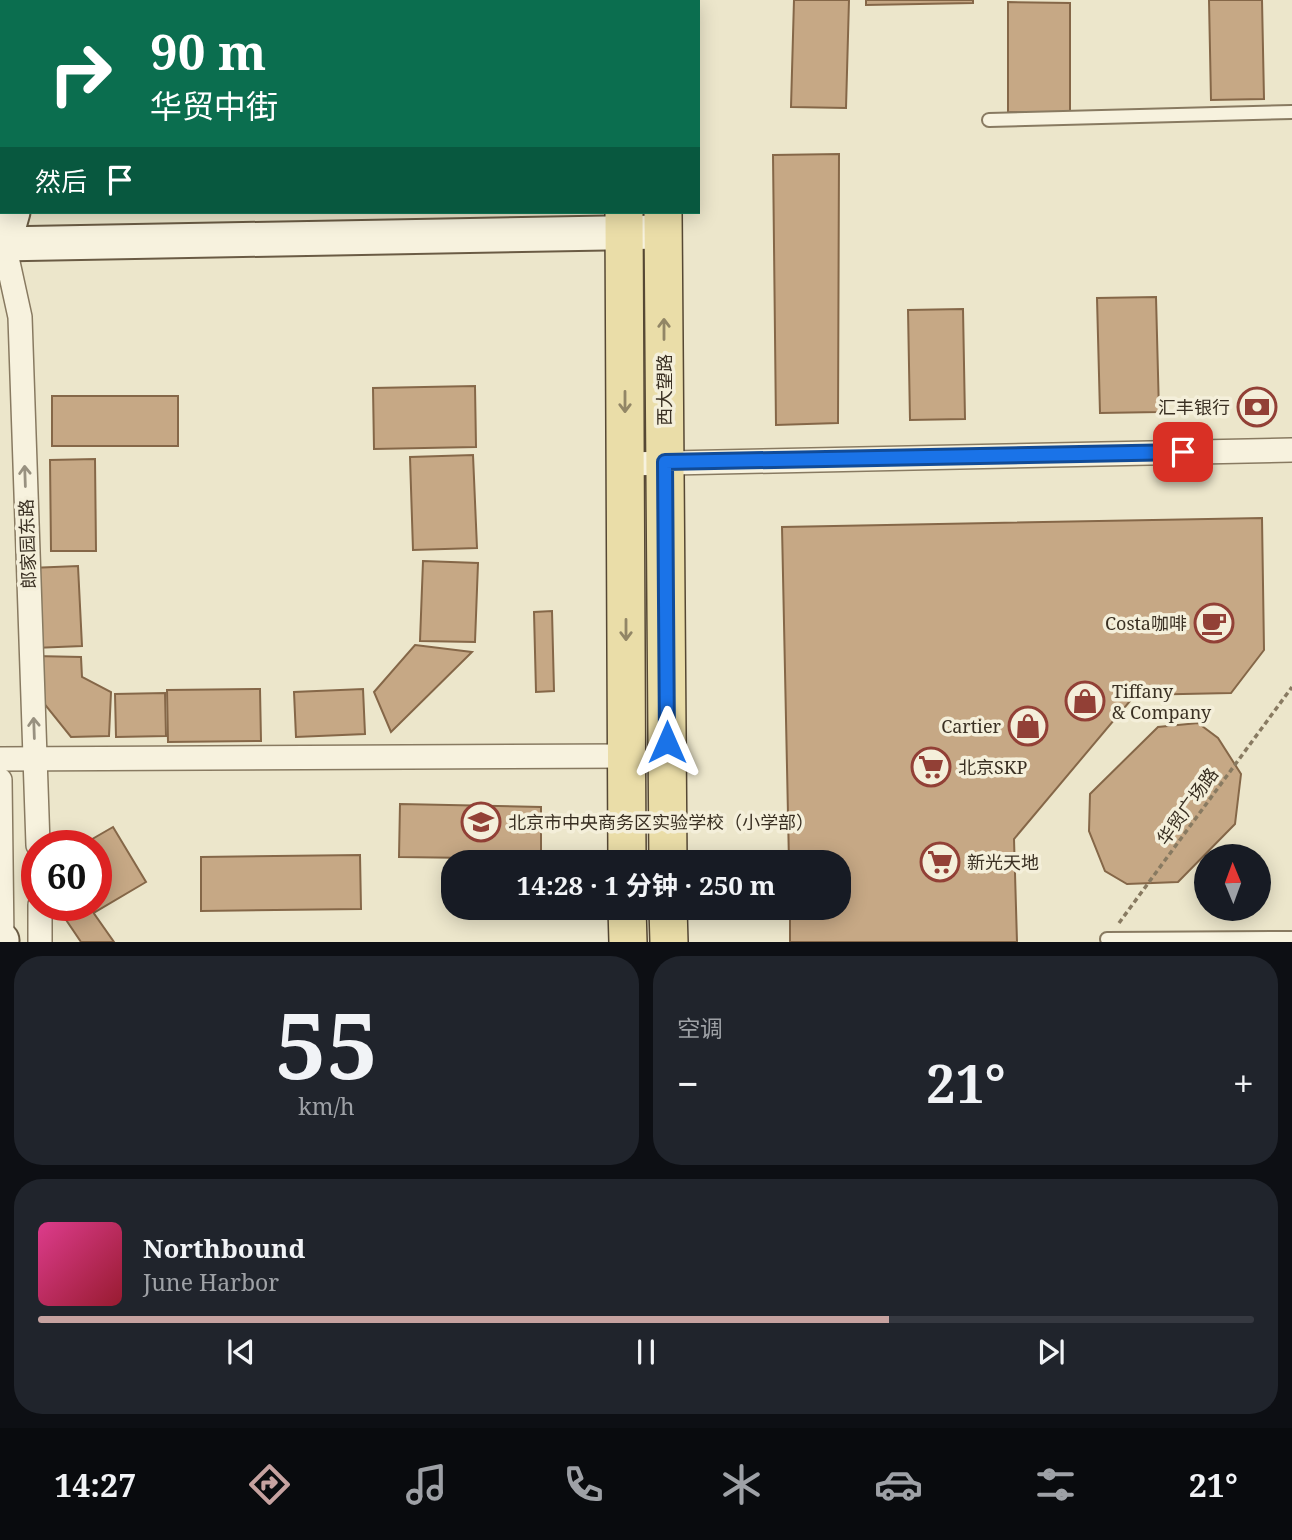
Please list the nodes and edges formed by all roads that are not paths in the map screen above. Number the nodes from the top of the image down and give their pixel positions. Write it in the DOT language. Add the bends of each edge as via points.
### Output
graph roads {
  1 [pos="1292,112"];
  2 [pos="989,120"];
  3 [pos="12,214"];
  4 [pos="624,222"];
  5 [pos="663,222"];
  6 [pos="2,244"];
  7 [pos="0,281"];
  8 [pos="1292,450"];
  9 [pos="665,462"];
  10 [pos="625,464"];
  11 [pos="627,756"];
  12 [pos="0,760"];
  13 [pos="35,760"];
  14 [pos="0,780"];
  15 [pos="37,830"];
  16 [pos="627,850"];
  17 [pos="668,850"];
  18 [pos="627,920"];
  19 [pos="668,920"];
  20 [pos="40,921"];
  21 [pos="1292,938"];
  22 [pos="1107,939"];
  23 [pos="1,941"];
  24 [pos="40,942"];
  25 [pos="628,942"];
  26 [pos="669,942"];
  1 -- 2 [label="lane"];
  3 -- 6 [label="street, 郎家园东路"];
  4 -- 5 [label="street"];
  4 -- 6 [label="street"];
  4 -- 10 [label="main road, one-way"];
  9 -- 5 [label="main road, 西大望路, one-way"];
  6 -- 7 [label="street, 郎家园东路"];
  13 -- 6 [label="street, 郎家园东路, one-way" via="20,317"];
  8 -- 9 [label="street"];
  9 -- 10 [label="street"];
  9 -- 17 [label="main road, 西大望路"];
  10 -- 11 [label="main road, one-way"];
  11 -- 13 [label="street"];
  11 -- 16 [label="main road"];
  12 -- 13 [label="street"];
  13 -- 15 [label="street, 郎家园东路"];
  14 -- 23 [label="street"];
  18 -- 25 [label="main road"];
  19 -- 26 [label="main road"];
  20 -- 24 [label="street"];
  21 -- 22 [label="lane"];
}
